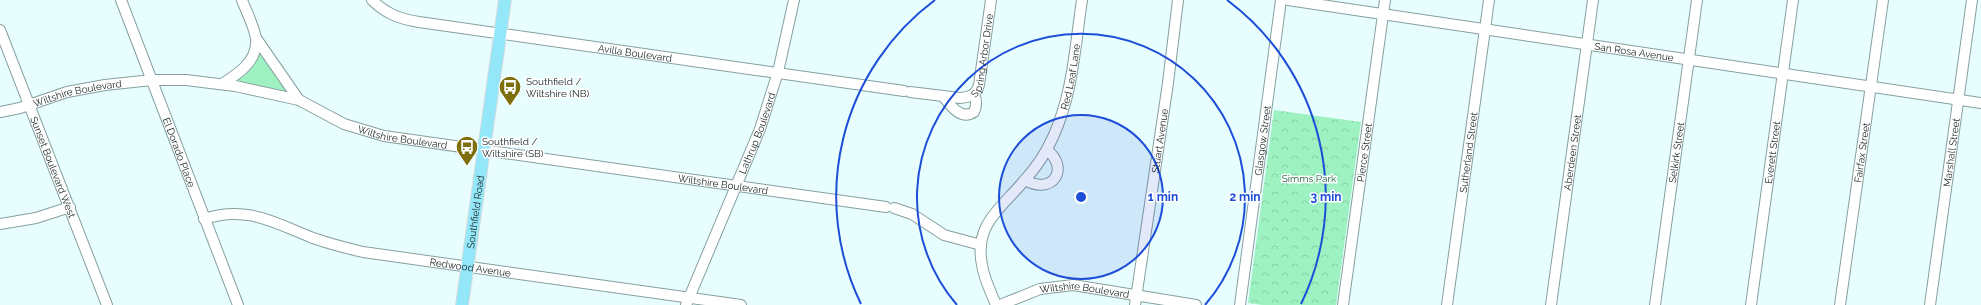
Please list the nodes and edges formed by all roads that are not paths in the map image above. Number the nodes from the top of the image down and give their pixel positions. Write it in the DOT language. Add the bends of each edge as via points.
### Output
graph roads {
  1 [pos="121,0"];
  2 [pos="242,0"];
  3 [pos="372,0"];
  4 [pos="505,0"];
  5 [pos="794,0"];
  6 [pos="991,0"];
  7 [pos="1082,0"];
  8 [pos="1178,0"];
  9 [pos="1281,0"];
  10 [pos="1288,0"];
  11 [pos="1385,0"];
  12 [pos="1489,0"];
  13 [pos="1594,0"];
  14 [pos="1697,0"];
  15 [pos="1793,0"];
  16 [pos="1882,0"];
  17 [pos="1972,0"];
  18 [pos="1383,15"];
  19 [pos="0,30"];
  20 [pos="1485,30"];
  21 [pos="500,33"];
  22 [pos="256,38"];
  23 [pos="1588,45"];
  24 [pos="1688,60"];
  25 [pos="778,72"];
  26 [pos="1783,73"];
  27 [pos="152,80"];
  28 [pos="222,84"];
  29 [pos="1870,87"];
  30 [pos="974,94"];
  31 [pos="943,96"];
  32 [pos="299,100"];
  33 [pos="1958,100"];
  34 [pos="1981,103"];
  35 [pos="30,104"];
  36 [pos="0,112"];
  37 [pos="484,150"];
  38 [pos="1047,150"];
  39 [pos="1025,180"];
  40 [pos="737,186"];
  41 [pos="70,207"];
  42 [pos="204,219"];
  43 [pos="0,224"];
  44 [pos="981,245"];
  45 [pos="468,266"];
  46 [pos="687,301"];
  47 [pos="1136,301"];
  48 [pos="107,305"];
  49 [pos="238,305"];
  50 [pos="462,305"];
  51 [pos="741,305"];
  52 [pos="996,305"];
  53 [pos="1000,305"];
  54 [pos="1196,305"];
  55 [pos="1240,305"];
  56 [pos="1343,305"];
  57 [pos="1447,305"];
  58 [pos="1551,305"];
  59 [pos="1655,305"];
  60 [pos="1751,305"];
  61 [pos="1840,305"];
  62 [pos="1930,305"];
  1 -- 27 [label="street, El Dorado Place"];
  2 -- 22 [label="street"];
  3 -- 21 [label="street, Avilla Boulevard" via="384,11 404,19"];
  4 -- 21 [label="main road, Southfield Road"];
  5 -- 25 [label="street, Lathrup Boulevard"];
  6 -- 30 [label="street, Spring Arbor Drive" via="979,85"];
  7 -- 38 [label="street, Red Leaf Lane" via="1069,91 1059,124"];
  8 -- 47 [label="street, Stuart Avenue"];
  9 -- 55 [label="street, Glasgow Street"];
  10 -- 18 [label="street, San Rosa Avenue"];
  11 -- 18 [label="street, Pierce Street"];
  12 -- 20 [label="street, Sutherland Street"];
  13 -- 23 [label="street, Aberdeen Street"];
  14 -- 24 [label="street, Selkirk Street"];
  15 -- 26 [label="street, Everett Street"];
  16 -- 29 [label="street, Fairfax Street"];
  17 -- 33 [label="street, Marshall Street"];
  18 -- 20 [label="street, San Rosa Avenue"];
  18 -- 56 [label="street, Pierce Street"];
  19 -- 35 [label="street, Sunset Boulevard West"];
  20 -- 23 [label="street, San Rosa Avenue"];
  20 -- 57 [label="street, Sutherland Street"];
  21 -- 25 [label="street, Avilla Boulevard"];
  21 -- 37 [label="main road, Southfield Road"];
  22 -- 28 [label="street" via="247,66"];
  22 -- 32 [label="street"];
  23 -- 24 [label="street, San Rosa Avenue"];
  23 -- 58 [label="street, Aberdeen Street"];
  24 -- 26 [label="street, San Rosa Avenue"];
  24 -- 59 [label="street, Selkirk Street"];
  25 -- 31 [label="street, Avilla Boulevard"];
  25 -- 40 [label="street, Lathrup Boulevard" via="760,128"];
  26 -- 29 [label="street, San Rosa Avenue"];
  26 -- 60 [label="street, Everett Street"];
  27 -- 28 [label="street, Wiltshire Boulevard"];
  27 -- 35 [label="street, Wiltshire Boulevard" via="85,89"];
  27 -- 42 [label="street, El Dorado Place"];
  28 -- 32 [label="street, Wiltshire Boulevard"];
  29 -- 33 [label="street, San Rosa Avenue"];
  29 -- 61 [label="street, Fairfax Street"];
  30 -- 31 [label="street, Avilla Boulevard" via="960,98"];
  30 -- 31 [label="street, Spring Arbor Drive" via="977,103 971,115 953,108"];
  32 -- 37 [label="street, Wiltshire Boulevard" via="344,124 370,133"];
  33 -- 34 [label="street, San Rosa Avenue"];
  33 -- 62 [label="street, Marshall Street"];
  35 -- 36 [label="street, Wiltshire Boulevard"];
  35 -- 41 [label="street, Sunset Boulevard West"];
  37 -- 40 [label="street, Wiltshire Boulevard"];
  37 -- 45 [label="main road, Southfield Road"];
  38 -- 39 [label="street, Red Leaf Lane"];
  38 -- 39 [label="street" via="1056,163 1057,172 1054,178 1042,186"];
  39 -- 44 [label="street, Red Leaf Lane" via="991,217 982,235"];
  40 -- 44 [label="street, Wiltshire Boulevard" via="890,207 912,214 944,234"];
  40 -- 46 [label="street, Lathrup Boulevard"];
  41 -- 43 [label="street" via="36,218"];
  41 -- 48 [label="street, Sunset Boulevard West"];
  42 -- 45 [label="street, Redwood Avenue" via="231,214 258,216 346,248"];
  42 -- 49 [label="street, El Dorado Place"];
  44 -- 52 [label="street, Red Leaf Lane" via="983,272"];
  45 -- 46 [label="street, Redwood Avenue"];
  45 -- 50 [label="main road, Southfield Road"];
  46 -- 51 [label="street, Redwood Avenue"];
  47 -- 53 [label="street, Wiltshire Boulevard" via="1086,286 1062,285 1040,289"];
  47 -- 54 [label="street, Wiltshire Boulevard"];
}
